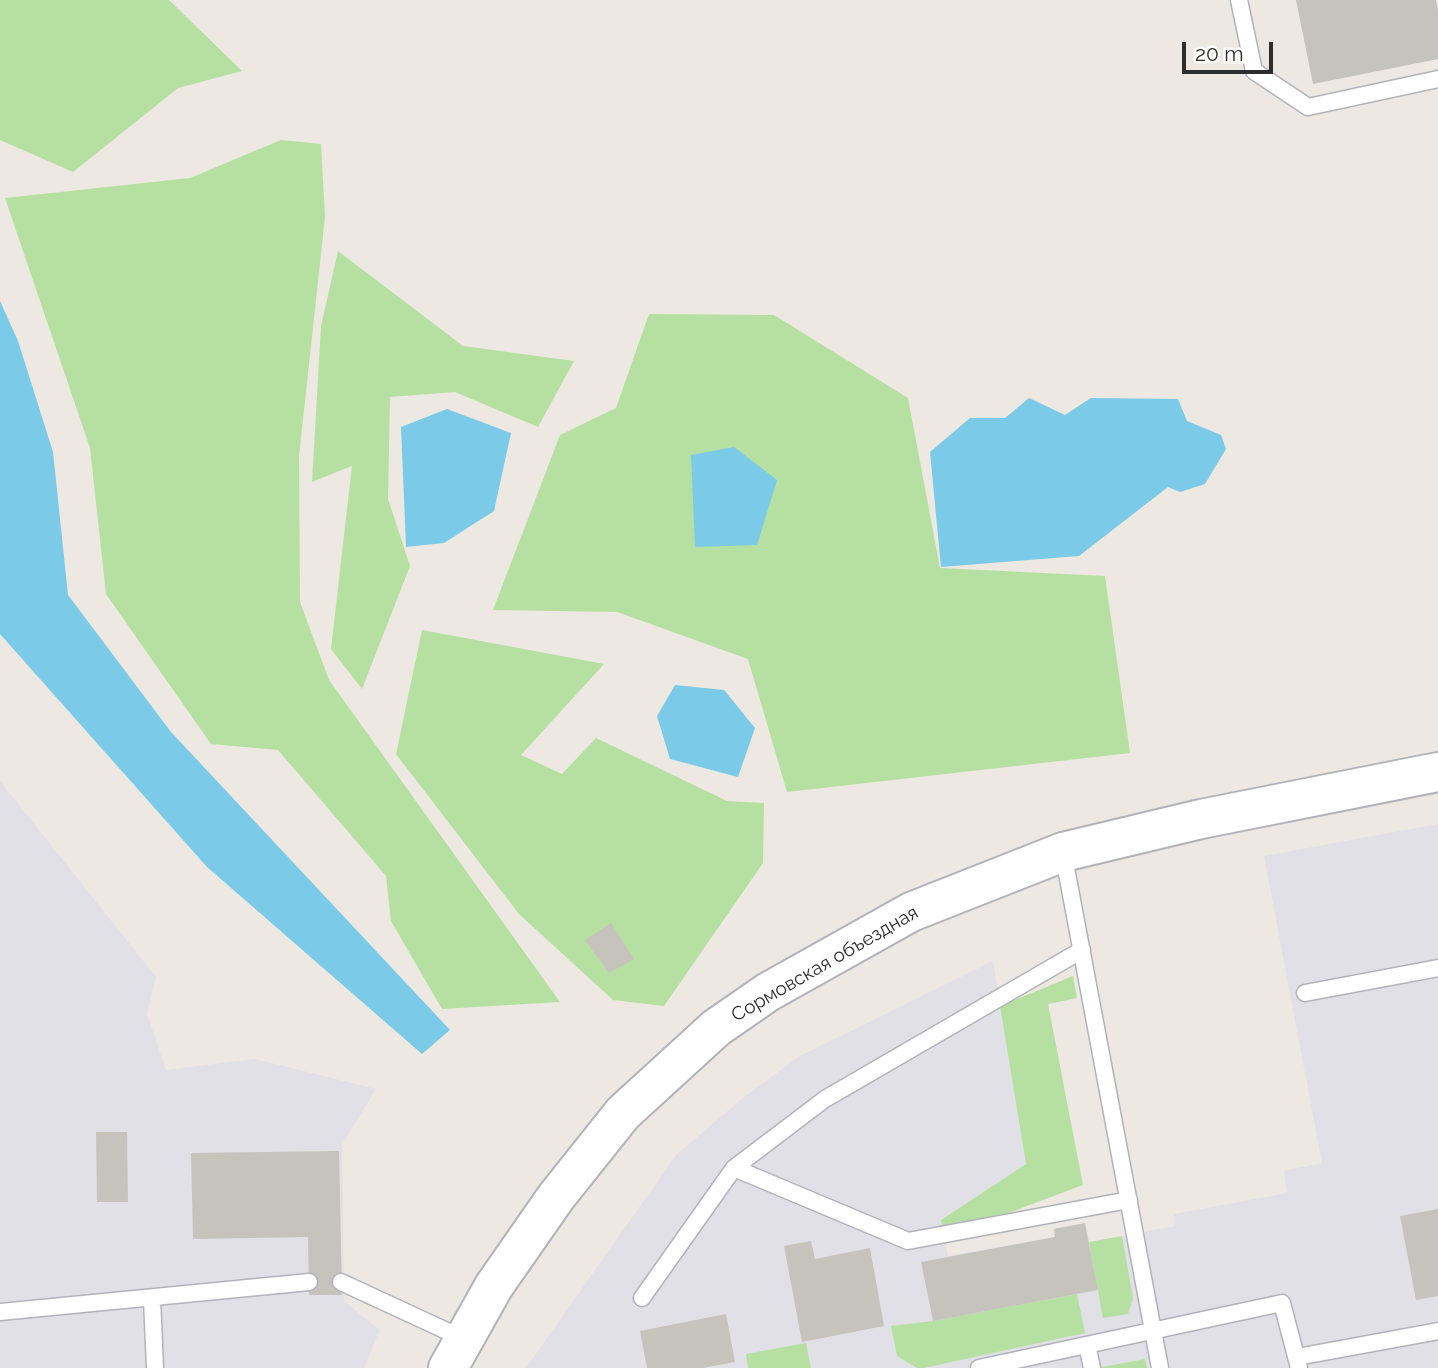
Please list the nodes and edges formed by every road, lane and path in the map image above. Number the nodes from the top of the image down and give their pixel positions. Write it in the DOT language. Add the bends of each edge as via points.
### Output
graph roads {
  1 [pos="1239,0"];
  2 [pos="1438,79"];
  3 [pos="1438,772"];
  4 [pos="1063,852"];
  5 [pos="1082,950"];
  6 [pos="1438,968"];
  7 [pos="1305,993"];
  8 [pos="734,1168"];
  9 [pos="1129,1200"];
  10 [pos="309,1282"];
  11 [pos="341,1282"];
  12 [pos="152,1298"];
  13 [pos="642,1298"];
  14 [pos="0,1312"];
  15 [pos="1153,1330"];
  16 [pos="1438,1331"];
  17 [pos="1087,1345"];
  18 [pos="456,1354"];
  19 [pos="1298,1362"];
  20 [pos="155,1368"];
  21 [pos="979,1368"];
  22 [pos="1093,1368"];
  23 [pos="1160,1368"];
  1 -- 2 [label="lane" via="1254,72 1308,107"];
  3 -- 4 [label="street, Сормовская объездная"];
  4 -- 5 [label="lane"];
  4 -- 18 [label="street, Сормовская объездная" via="911,912 768,992 716,1028 623,1113 556,1197 494,1286"];
  5 -- 8 [label="lane" via="825,1099"];
  5 -- 9 [label="lane"];
  6 -- 7 [label="lane"];
  8 -- 9 [label="lane" via="908,1241"];
  8 -- 13 [label="lane"];
  9 -- 15 [label="lane"];
  10 -- 12 [label="lane"];
  11 -- 18 [label="lane"];
  12 -- 14 [label="lane"];
  12 -- 20 [label="lane"];
  15 -- 17 [label="lane"];
  15 -- 19 [label="lane" via="1282,1303"];
  15 -- 23 [label="lane"];
  16 -- 19 [label="lane"];
  17 -- 21 [label="lane"];
  17 -- 22 [label="lane"];
}
